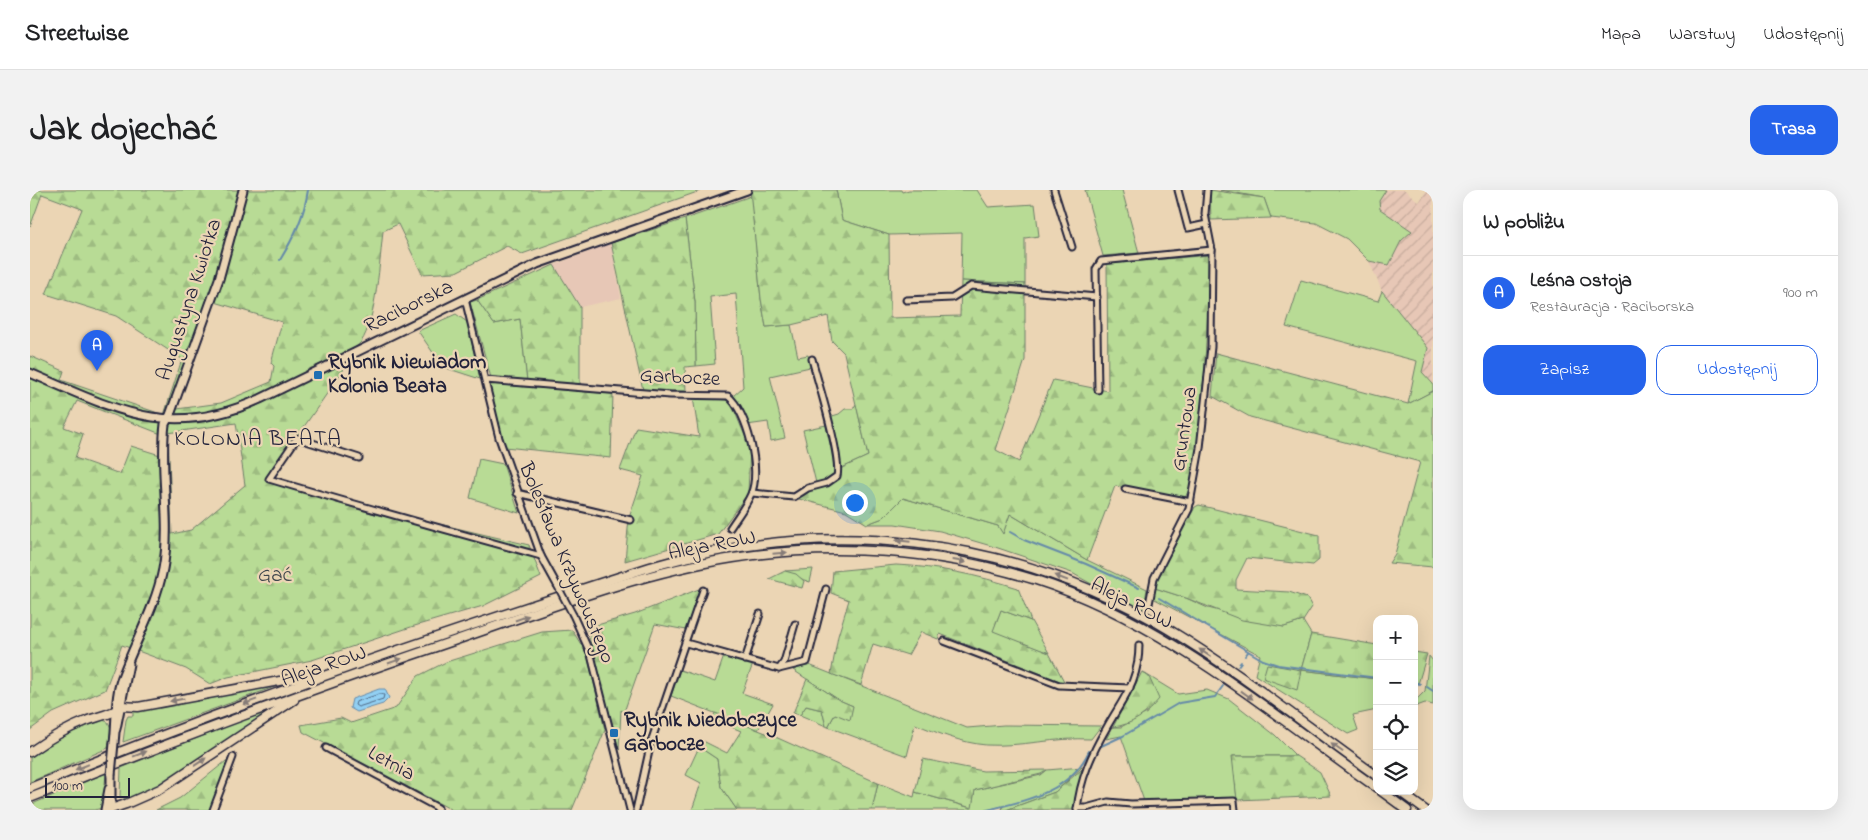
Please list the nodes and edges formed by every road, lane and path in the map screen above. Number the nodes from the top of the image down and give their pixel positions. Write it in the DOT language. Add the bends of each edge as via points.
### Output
graph roads {
  1 [pos="243,190"];
  2 [pos="747,190"];
  3 [pos="1054,190"];
  4 [pos="1178,190"];
  5 [pos="1207,190"];
  6 [pos="1207,224"];
  7 [pos="1072,247"];
  8 [pos="1212,250"];
  9 [pos="1097,297"];
  10 [pos="465,299"];
  11 [pos="906,300"];
  12 [pos="812,359"];
  13 [pos="30,373"];
  14 [pos="486,380"];
  15 [pos="1098,390"];
  16 [pos="167,420"];
  17 [pos="359,458"];
  18 [pos="1125,489"];
  19 [pos="518,493"];
  20 [pos="752,493"];
  21 [pos="1191,502"];
  22 [pos="631,520"];
  23 [pos="730,528"];
  24 [pos="541,556"];
  25 [pos="826,589"];
  26 [pos="703,590"];
  27 [pos="1149,604"];
  28 [pos="760,614"];
  29 [pos="796,624"];
  30 [pos="944,641"];
  31 [pos="686,643"];
  32 [pos="1139,645"];
  33 [pos="745,660"];
  34 [pos="779,669"];
  35 [pos="328,673"];
  36 [pos="315,688"];
  37 [pos="1130,688"];
  38 [pos="119,709"];
  39 [pos="326,748"];
  40 [pos="30,752"];
  41 [pos="233,757"];
  42 [pos="1373,773"];
  43 [pos="1373,785"];
  44 [pos="30,788"];
  45 [pos="1386,795"];
  46 [pos="1404,795"];
  47 [pos="30,798"];
  48 [pos="1148,803"];
  49 [pos="438,809"];
  50 [pos="1077,809"];
  51 [pos="108,810"];
  52 [pos="213,810"];
  53 [pos="630,810"];
  54 [pos="636,810"];
  55 [pos="1148,810"];
  56 [pos="1235,810"];
  57 [pos="1407,810"];
  58 [pos="1425,810"];
  1 -- 16 [label="main road, Augustyna Kwiotka" via="216,290"];
  2 -- 10 [label="main road, Raciborska" via="537,264"];
  3 -- 7 [label="street"];
  4 -- 6 [label="street" via="1188,228"];
  5 -- 6 [label="street, Gruntowa"];
  6 -- 8 [label="street, Gruntowa"];
  8 -- 9 [label="street" via="1101,261 1096,269"];
  8 -- 21 [label="street, Gruntowa" via="1211,347"];
  9 -- 11 [label="street" via="971,286 952,298"];
  9 -- 15 [label="street"];
  10 -- 14 [label="street, Bolesława Krzywoustego"];
  10 -- 16 [label="main road, Raciborska" via="244,406 204,418"];
  12 -- 20 [label="street" via="835,451 837,476 794,497"];
  13 -- 16 [label="main road, Raciborska" via="115,408"];
  14 -- 19 [label="street, Bolesława Krzywoustego" via="498,438"];
  14 -- 20 [label="street, Garbocze" via="670,395 728,396 735,402 754,448"];
  16 -- 38 [label="main road, Augustyna Kwiotka" via="164,435 167,523 163,569 130,661"];
  17 -- 24 [label="street" via="298,438 269,479"];
  18 -- 21 [label="street"];
  19 -- 22 [label="street"];
  19 -- 24 [label="street, Bolesława Krzywoustego"];
  20 -- 23 [label="street, Garbocze"];
  21 -- 27 [label="street, Gruntowa" via="1154,578"];
  24 -- 53 [label="street, Bolesława Krzywoustego, bridge" via="591,655"];
  25 -- 34 [label="street" via="807,662"];
  26 -- 31 [label="street"];
  28 -- 33 [label="street"];
  29 -- 34 [label="street"];
  30 -- 37 [label="street" via="1059,686"];
  31 -- 33 [label="street"];
  31 -- 54 [label="street" via="651,742"];
  32 -- 37 [label="street" via="1135,679"];
  33 -- 34 [label="street"];
  35 -- 38 [label="main road, one-way"];
  42 -- 35 [label="main road, Aleja ROW, one-way" via="1193,645 1113,601 1052,575 993,557 885,539 751,544 687,556"];
  35 -- 44 [label="main road, Aleja ROW, one-way" via="204,718"];
  36 -- 43 [label="main road, Aleja ROW, one-way" via="620,586 693,566 811,550 901,553 997,569 1103,607 1187,653"];
  47 -- 36 [label="main road, Aleja ROW, one-way"];
  51 -- 36 [label="main road, one-way" via="160,788"];
  37 -- 50 [label="street" via="1090,759"];
  38 -- 40 [label="main road" via="72,727"];
  38 -- 51 [label="main road, Augustyna Kwiotka, bridge"];
  39 -- 49 [label="street, Letnia"];
  41 -- 52 [label="street"];
  45 -- 57 [label="main road"];
  46 -- 58 [label="main road"];
  48 -- 50 [label="street" via="1108,802"];
  48 -- 55 [label="street"];
  48 -- 56 [label="street" via="1234,801"];
}
